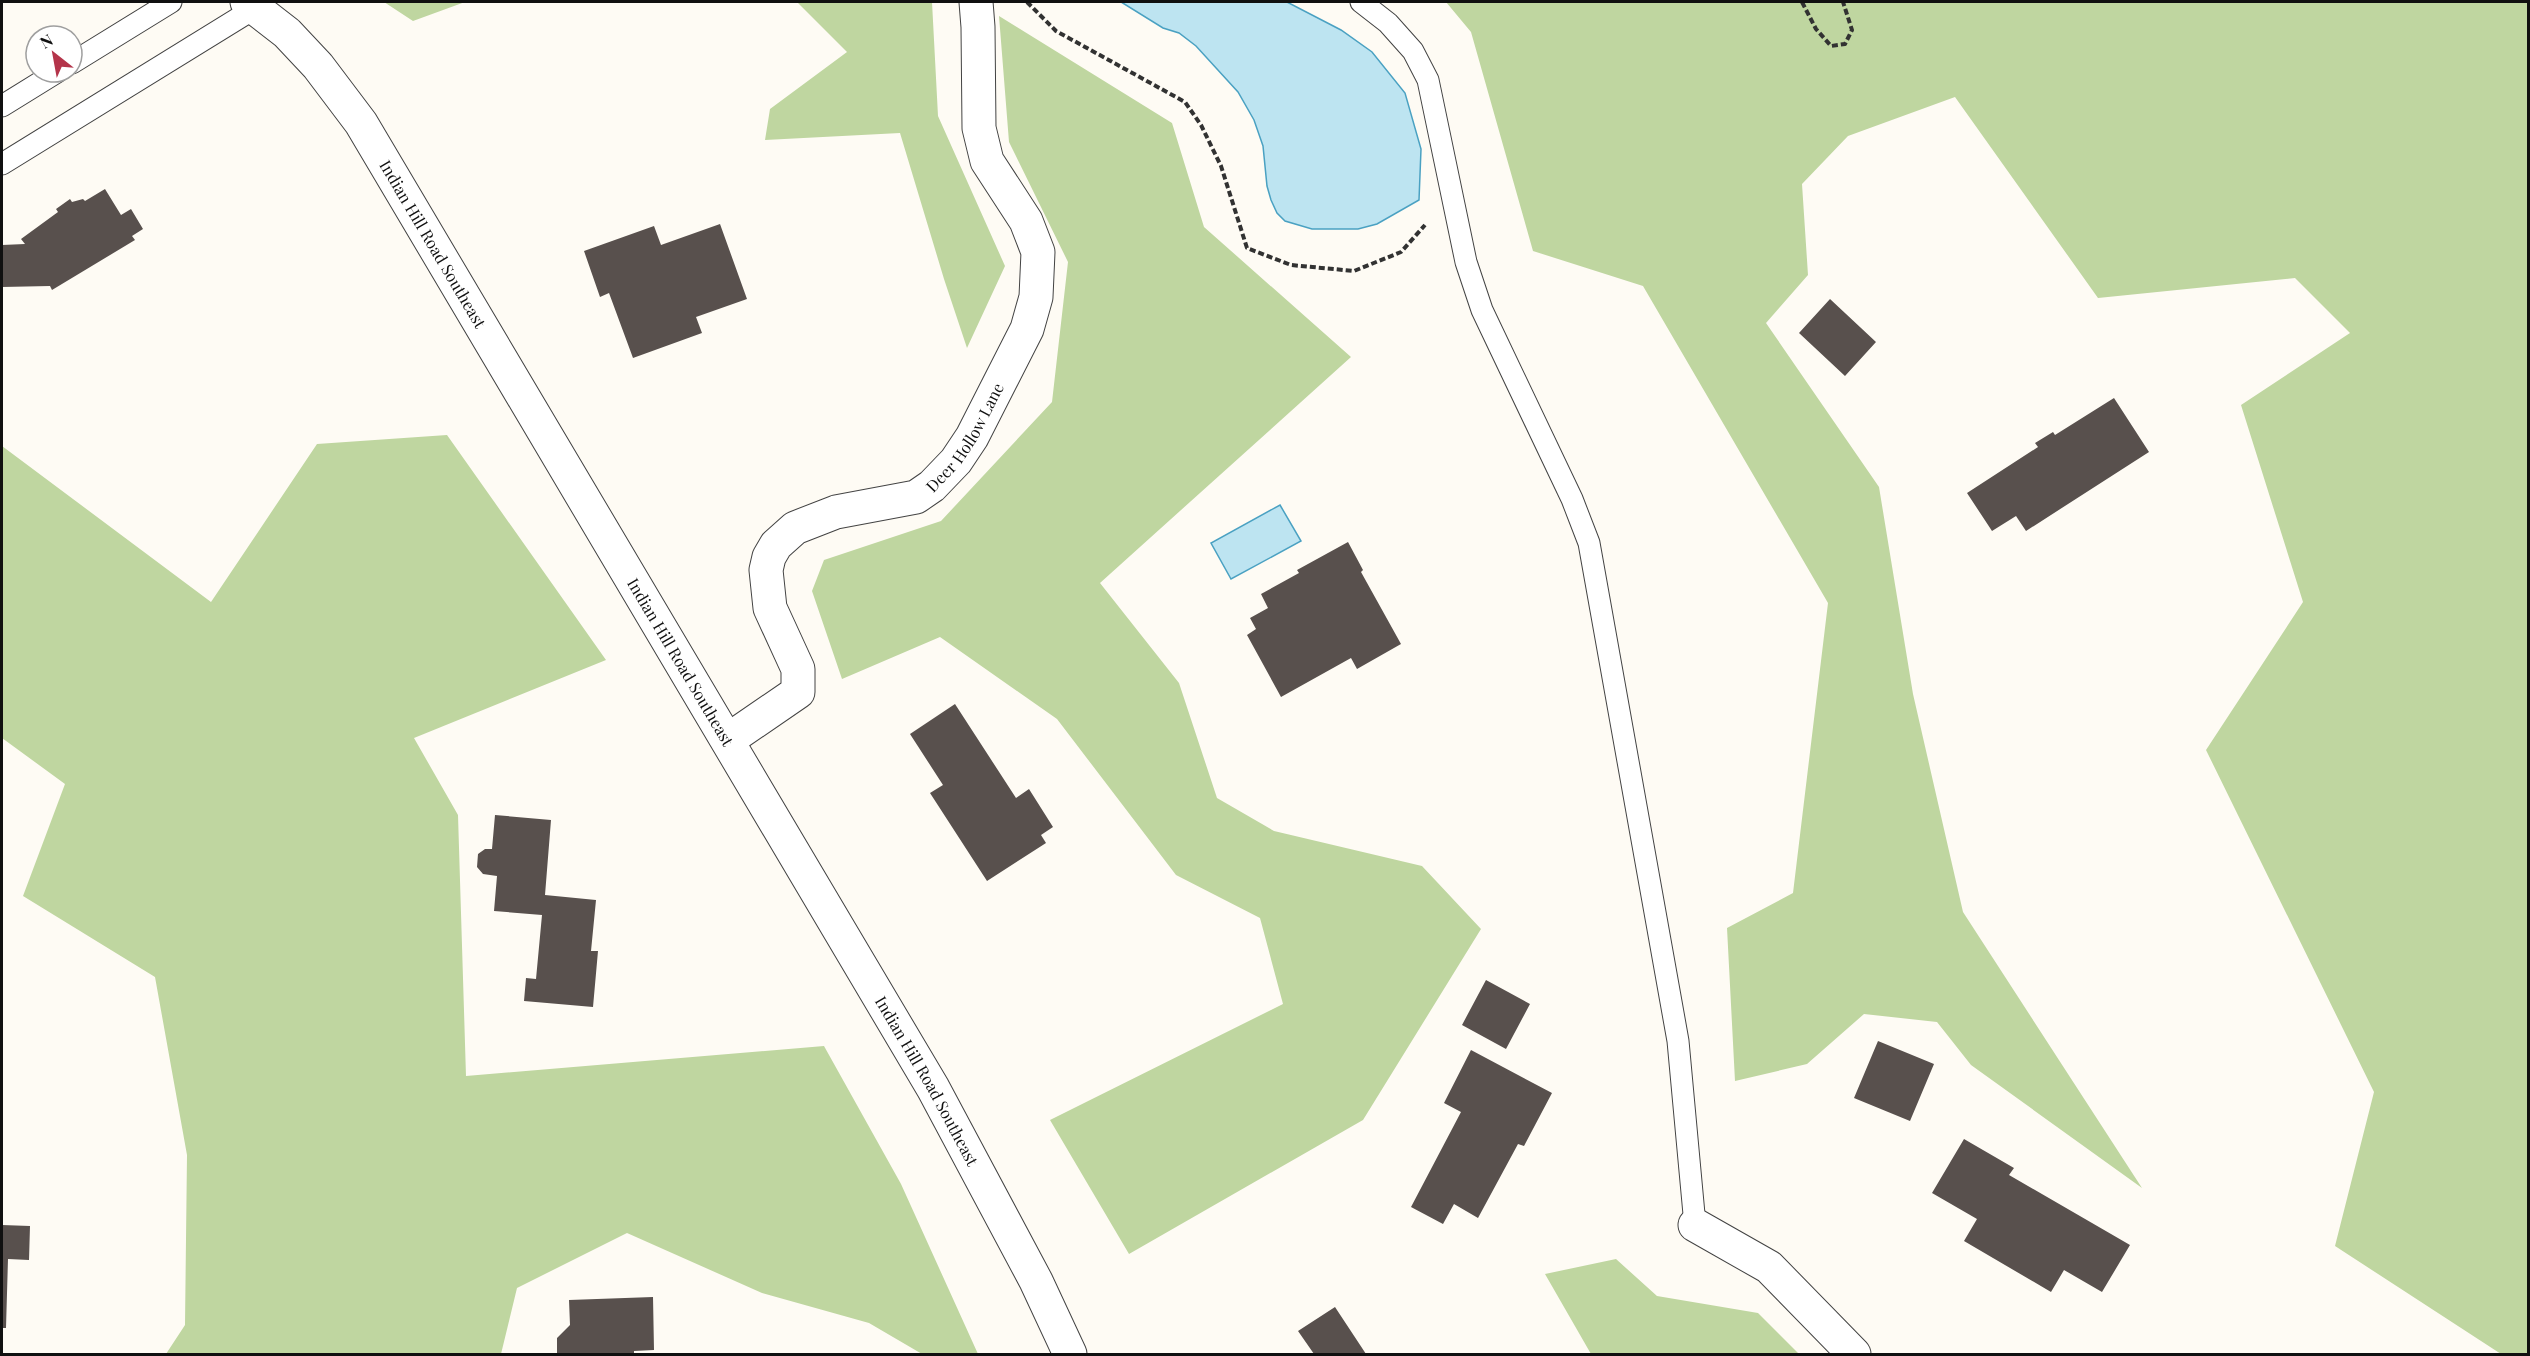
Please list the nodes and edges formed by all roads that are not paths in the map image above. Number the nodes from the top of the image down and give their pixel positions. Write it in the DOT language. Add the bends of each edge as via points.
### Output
graph roads {
  1 [pos="171,2"];
  2 [pos="976,2"];
  3 [pos="1361,2"];
  4 [pos="251,5"];
  5 [pos="84,56"];
  6 [pos="38,84"];
  7 [pos="2,106"];
  8 [pos="2,164"];
  9 [pos="728,740"];
  10 [pos="1695,1225"];
  11 [pos="1070,1354"];
  12 [pos="1854,1354"];
  1 -- 5 [label="lane"];
  2 -- 9 [label="street, Deer Hollow Lane" via="979,128 987,161 1026,221 1038,252 1036,297 1027,329 972,438 932,486 916,497 836,512 795,528 776,545 766,570 770,608 798,669 798,692"];
  3 -- 10 [label="lane" via="1388,23 1413,51 1428,80 1466,262 1482,310 1572,499 1588,543 1678,1041"];
  4 -- 8 [label="lane"];
  4 -- 9 [label="street, Indian Hill Road Southeast" via="287,33 318,66 361,123"];
  6 -- 7 [label="lane"];
  9 -- 11 [label="street, Indian Hill Road Southeast" via="933,1088 1036,1281"];
  10 -- 12 [label="street" via="1769,1267"];
}
